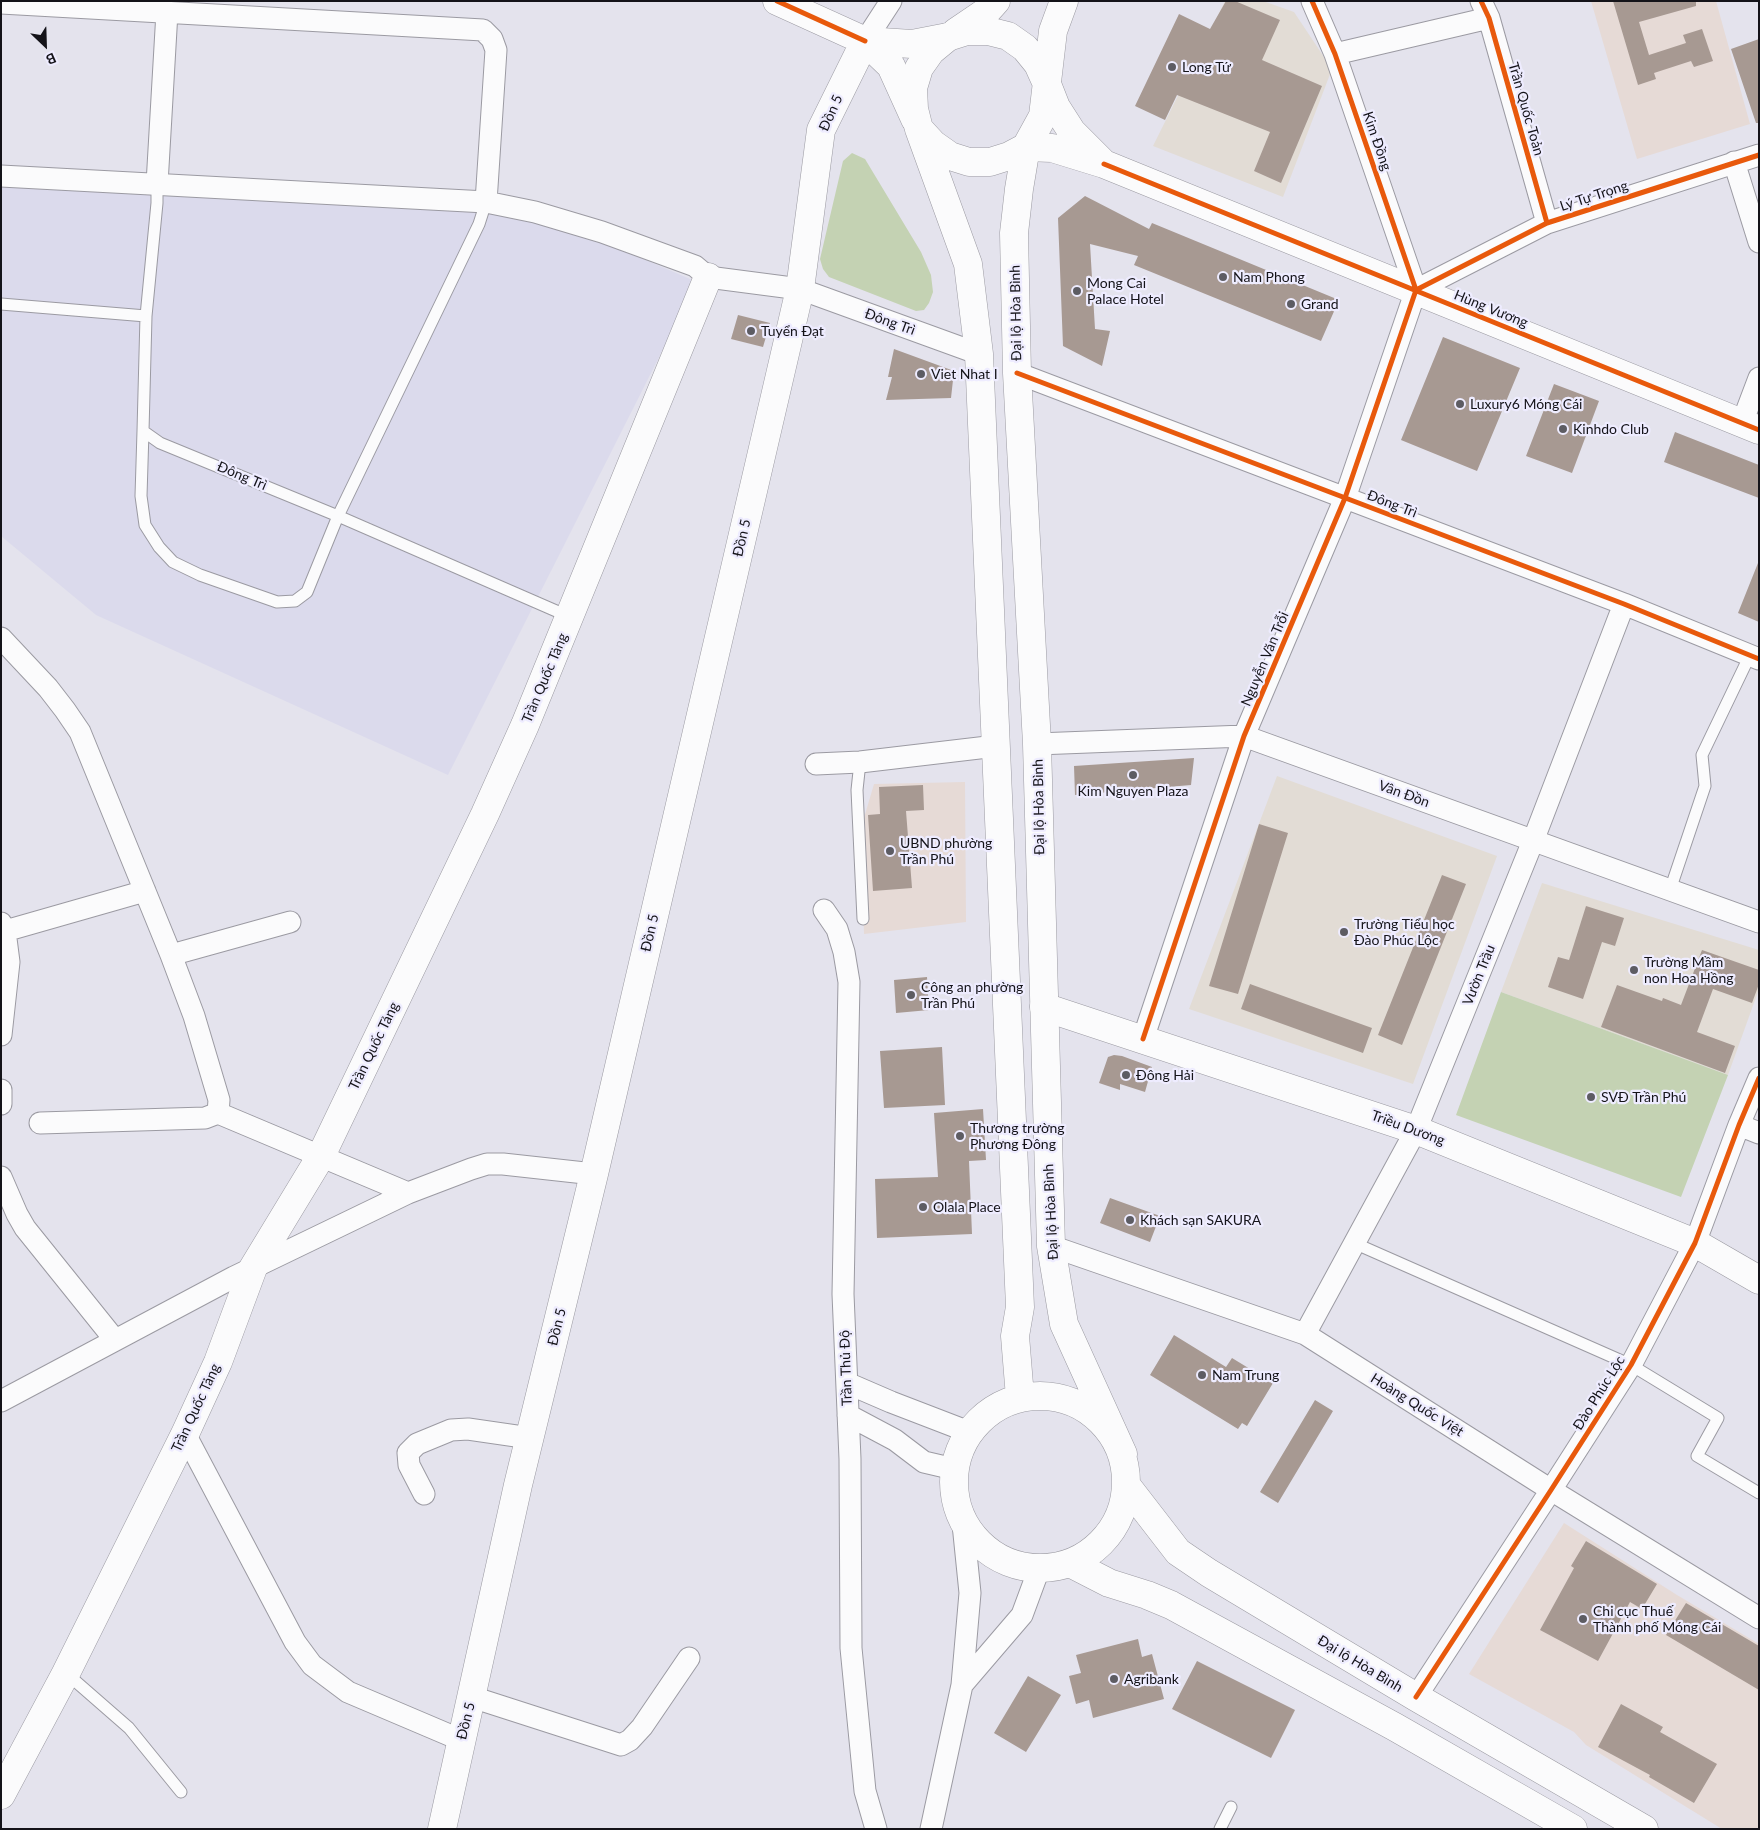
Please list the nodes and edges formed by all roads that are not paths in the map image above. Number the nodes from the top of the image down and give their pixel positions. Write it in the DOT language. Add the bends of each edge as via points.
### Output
graph roads {
  1 [pos="777,1"];
  2 [pos="891,1"];
  3 [pos="996,1"];
  4 [pos="1064,1"];
  5 [pos="1312,1"];
  6 [pos="1,3"];
  7 [pos="1485,10"];
  8 [pos="168,12"];
  9 [pos="948,37"];
  10 [pos="866,41"];
  11 [pos="1335,54"];
  12 [pos="1047,84"];
  13 [pos="919,129"];
  14 [pos="1026,147"];
  15 [pos="1759,155"];
  16 [pos="1734,162"];
  17 [pos="1104,164"];
  18 [pos="1,176"];
  19 [pos="157,184"];
  20 [pos="486,202"];
  21 [pos="1547,223"];
  22 [pos="1759,242"];
  23 [pos="708,278"];
  24 [pos="800,289"];
  25 [pos="1416,290"];
  26 [pos="1,304"];
  27 [pos="146,316"];
  28 [pos="980,354"];
  29 [pos="1017,373"];
  30 [pos="1759,378"];
  31 [pos="1750,427"];
  32 [pos="143,431"];
  33 [pos="1345,498"];
  34 [pos="338,516"];
  35 [pos="1624,604"];
  36 [pos="570,617"];
  37 [pos="1,638"];
  38 [pos="1754,657"];
  39 [pos="1244,736"];
  40 [pos="1037,744"];
  41 [pos="996,746"];
  42 [pos="860,762"];
  43 [pos="816,764"];
  44 [pos="1533,841"];
  45 [pos="1670,890"];
  46 [pos="145,891"];
  47 [pos="824,910"];
  48 [pos="863,919"];
  49 [pos="290,922"];
  50 [pos="1759,922"];
  51 [pos="3,927"];
  52 [pos="171,956"];
  53 [pos="1006,1000"];
  54 [pos="1044,1003"];
  55 [pos="1,1034"];
  56 [pos="1143,1039"];
  57 [pos="1759,1078"];
  58 [pos="1,1090"];
  59 [pos="1,1104"];
  60 [pos="218,1114"];
  61 [pos="40,1123"];
  62 [pos="1739,1125"];
  63 [pos="1416,1130"];
  64 [pos="1759,1133"];
  65 [pos="321,1156"];
  66 [pos="594,1174"];
  67 [pos="1,1178"];
  68 [pos="408,1193"];
  69 [pos="1354,1243"];
  70 [pos="1695,1243"];
  71 [pos="1051,1246"];
  72 [pos="253,1268"];
  73 [pos="1759,1280"];
  74 [pos="1304,1334"];
  75 [pos="115,1340"];
  76 [pos="1631,1365"];
  77 [pos="847,1383"];
  78 [pos="1020,1397"];
  79 [pos="1,1401"];
  80 [pos="848,1415"];
  81 [pos="969,1432"];
  82 [pos="185,1434"];
  83 [pos="530,1438"];
  84 [pos="1123,1454"];
  85 [pos="954,1469"];
  86 [pos="1128,1486"];
  87 [pos="1551,1490"];
  88 [pos="1759,1493"];
  89 [pos="424,1494"];
  90 [pos="963,1524"];
  91 [pos="1070,1563"];
  92 [pos="1039,1568"];
  93 [pos="1759,1618"];
  94 [pos="689,1658"];
  95 [pos="66,1673"];
  96 [pos="962,1684"];
  97 [pos="472,1697"];
  98 [pos="1416,1697"];
  99 [pos="1395,1728"];
  100 [pos="461,1740"];
  101 [pos="181,1792"];
  102 [pos="1,1795"];
  103 [pos="1231,1807"];
  104 [pos="1568,1827"];
  105 [pos="442,1829"];
  106 [pos="876,1829"];
  107 [pos="931,1829"];
  108 [pos="1220,1829"];
  109 [pos="1644,1829"];
  1 -- 10 [label="main road"];
  2 -- 10 [label="street"];
  3 -- 9 [label="main road" via="987,11"];
  4 -- 12 [label="main road" via="1053,31"];
  5 -- 11 [label="street, Kim Đồng"];
  6 -- 8 [label="street"];
  7 -- 11 [label="street"];
  7 -- 21 [label="street, Trần Quốc Toản"];
  8 -- 19 [label="street"];
  8 -- 20 [label="street" via="483,30 492,39 496,50"];
  9 -- 10 [label="main road" via="912,44"];
  9 -- 12 [label="main road" via="967,31 988,31 1008,36 1030,53"];
  9 -- 13 [label="main road" via="931,51 919,68 913,88"];
  10 -- 13 [label="main road" via="891,66"];
  10 -- 24 [label="main road, Đồn 5" via="822,130"];
  11 -- 25 [label="street, Kim Đồng"];
  12 -- 14 [label="main road" via="1043,116"];
  12 -- 17 [label="main road" via="1056,107 1072,132"];
  13 -- 14 [label="main road" via="950,156 969,162 990,162"];
  13 -- 28 [label="main road" via="968,264"];
  14 -- 17 [label="main road, Hùng Vương" via="1052,148"];
  14 -- 29 [label="main road, Đại lộ Hòa Bình" via="1014,233"];
  15 -- 16 [label="street, Lý Tự Trọng"];
  16 -- 21 [label="street, Lý Tự Trọng"];
  16 -- 22 [label="street"];
  17 -- 25 [label="main road, Hùng Vương"];
  18 -- 19 [label="street"];
  19 -- 20 [label="street"];
  19 -- 27 [label="lane"];
  20 -- 23 [label="street" via="535,212 602,232 695,266"];
  20 -- 34 [label="lane" via="479,224"];
  21 -- 25 [label="street, Lý Tự Trọng"];
  23 -- 24 [label="street, Đông Trì"];
  23 -- 36 [label="main road, Trần Quốc Tảng"];
  24 -- 28 [label="street, Đông Trì"];
  24 -- 66 [label="main road, Đồn 5"];
  25 -- 31 [label="main road, Hùng Vương"];
  25 -- 33 [label="street, Nguyễn Văn Trỗi"];
  26 -- 27 [label="lane"];
  27 -- 32 [label="lane"];
  28 -- 29 [label="main road"];
  28 -- 41 [label="main road"];
  29 -- 33 [label="street, Đông Trì"];
  29 -- 40 [label="main road, Đại lộ Hòa Bình"];
  30 -- 31 [label="street"];
  32 -- 34 [label="lane, Đông Trì" via="160,443"];
  32 -- 34 [label="lane" via="141,496 145,525 173,562 200,575 277,602 295,602 307,592"];
  33 -- 35 [label="street, Đông Trì"];
  33 -- 39 [label="street, Nguyễn Văn Trỗi"];
  34 -- 36 [label="lane, Đông Trì"];
  35 -- 38 [label="street, Đông Trì"];
  35 -- 44 [label="street, Vườn Trầu"];
  36 -- 65 [label="main road, Trần Quốc Tảng" via="485,814"];
  37 -- 46 [label="street" via="48,688 80,732"];
  38 -- 45 [label="lane" via="1702,755 1705,786"];
  39 -- 40 [label="street, Vân Đồn"];
  39 -- 44 [label="street, Vân Đồn"];
  39 -- 56 [label="street, Nguyễn Văn Trỗi"];
  40 -- 41 [label="main road"];
  40 -- 54 [label="main road, Đại lộ Hòa Bình"];
  41 -- 42 [label="street"];
  41 -- 53 [label="main road"];
  42 -- 43 [label="street"];
  42 -- 48 [label="lane" via="857,790"];
  44 -- 45 [label="street, Vân Đồn"];
  44 -- 63 [label="street, Vườn Trầu"];
  45 -- 50 [label="street, Vân Đồn"];
  46 -- 51 [label="street"];
  46 -- 52 [label="street"];
  47 -- 77 [label="street, Trần Thủ Độ" via="836,929 844,952 849,982 843,1294"];
  49 -- 52 [label="street"];
  51 -- 55 [label="street" via="9,962"];
  52 -- 60 [label="street" via="194,1016 219,1100"];
  53 -- 54 [label="main road"];
  53 -- 78 [label="main road" via="1020,1307 1015,1336"];
  54 -- 56 [label="main road, Triều Dương"];
  54 -- 71 [label="main road, Đại lộ Hòa Bình"];
  56 -- 63 [label="main road, Triều Dương"];
  57 -- 62 [label="street, Đào Phúc Lộc"];
  58 -- 59 [label="street"];
  60 -- 61 [label="street" via="205,1118"];
  60 -- 65 [label="street"];
  62 -- 64 [label="street"];
  62 -- 70 [label="street, Đào Phúc Lộc"];
  63 -- 69 [label="street, Vườn Trầu"];
  63 -- 70 [label="main road, Triều Dương"];
  65 -- 68 [label="street"];
  65 -- 72 [label="main road, Trần Quốc Tảng"];
  66 -- 68 [label="street" via="487,1164"];
  66 -- 83 [label="main road, Đồn 5"];
  67 -- 75 [label="street" via="16,1214"];
  68 -- 72 [label="street"];
  69 -- 74 [label="street, Vườn Trầu"];
  69 -- 76 [label="lane"];
  70 -- 73 [label="main road, Triều Dương"];
  70 -- 76 [label="street, Đào Phúc Lộc"];
  71 -- 74 [label="street, Hoàng Quốc Việt"];
  71 -- 84 [label="main road, Đại lộ Hòa Bình" via="1064,1324"];
  72 -- 75 [label="street"];
  72 -- 82 [label="main road, Trần Quốc Tảng" via="218,1362"];
  74 -- 87 [label="street, Hoàng Quốc Việt"];
  75 -- 79 [label="street"];
  76 -- 87 [label="street, Đào Phúc Lộc"];
  76 -- 88 [label="lane" via="1718,1418 1697,1456"];
  77 -- 80 [label="street, Trần Thủ Độ"];
  77 -- 81 [label="street"];
  78 -- 81 [label="main road" via="991,1410"];
  78 -- 84 [label="main road" via="1052,1396 1083,1406 1107,1426"];
  80 -- 85 [label="street" via="895,1440 924,1462"];
  80 -- 106 [label="street, Trần Thủ Độ" via="851,1648 865,1791"];
  81 -- 85 [label="main road"];
  82 -- 95 [label="main road, Trần Quốc Tảng"];
  82 -- 100 [label="street" via="295,1642 312,1666 348,1692"];
  83 -- 89 [label="street" via="468,1429 451,1430 416,1444 408,1453 409,1465"];
  83 -- 97 [label="main road, Đồn 5"];
  84 -- 86 [label="main road"];
  85 -- 90 [label="main road" via="954,1497"];
  86 -- 91 [label="main road" via="1120,1516 1108,1536 1090,1552"];
  86 -- 98 [label="main road, Đại lộ Hòa Bình" via="1178,1552"];
  87 -- 93 [label="street, Hoàng Quốc Việt"];
  87 -- 98 [label="street, Đào Phúc Lộc"];
  90 -- 92 [label="main road" via="977,1542 995,1556 1016,1565"];
  90 -- 96 [label="street" via="970,1593"];
  91 -- 92 [label="main road"];
  91 -- 99 [label="main road" via="1109,1583 1171,1605"];
  92 -- 96 [label="street" via="1022,1615"];
  94 -- 97 [label="street" via="642,1727 630,1740 621,1744"];
  95 -- 101 [label="lane" via="129,1728"];
  95 -- 102 [label="main road, Trần Quốc Tảng"];
  96 -- 107 [label="street"];
  97 -- 100 [label="main road, Đồn 5"];
  98 -- 99 [label="main road"];
  98 -- 109 [label="main road, Đại lộ Hòa Bình"];
  99 -- 104 [label="main road"];
  100 -- 105 [label="main road, Đồn 5"];
  103 -- 108 [label="lane"];
}
